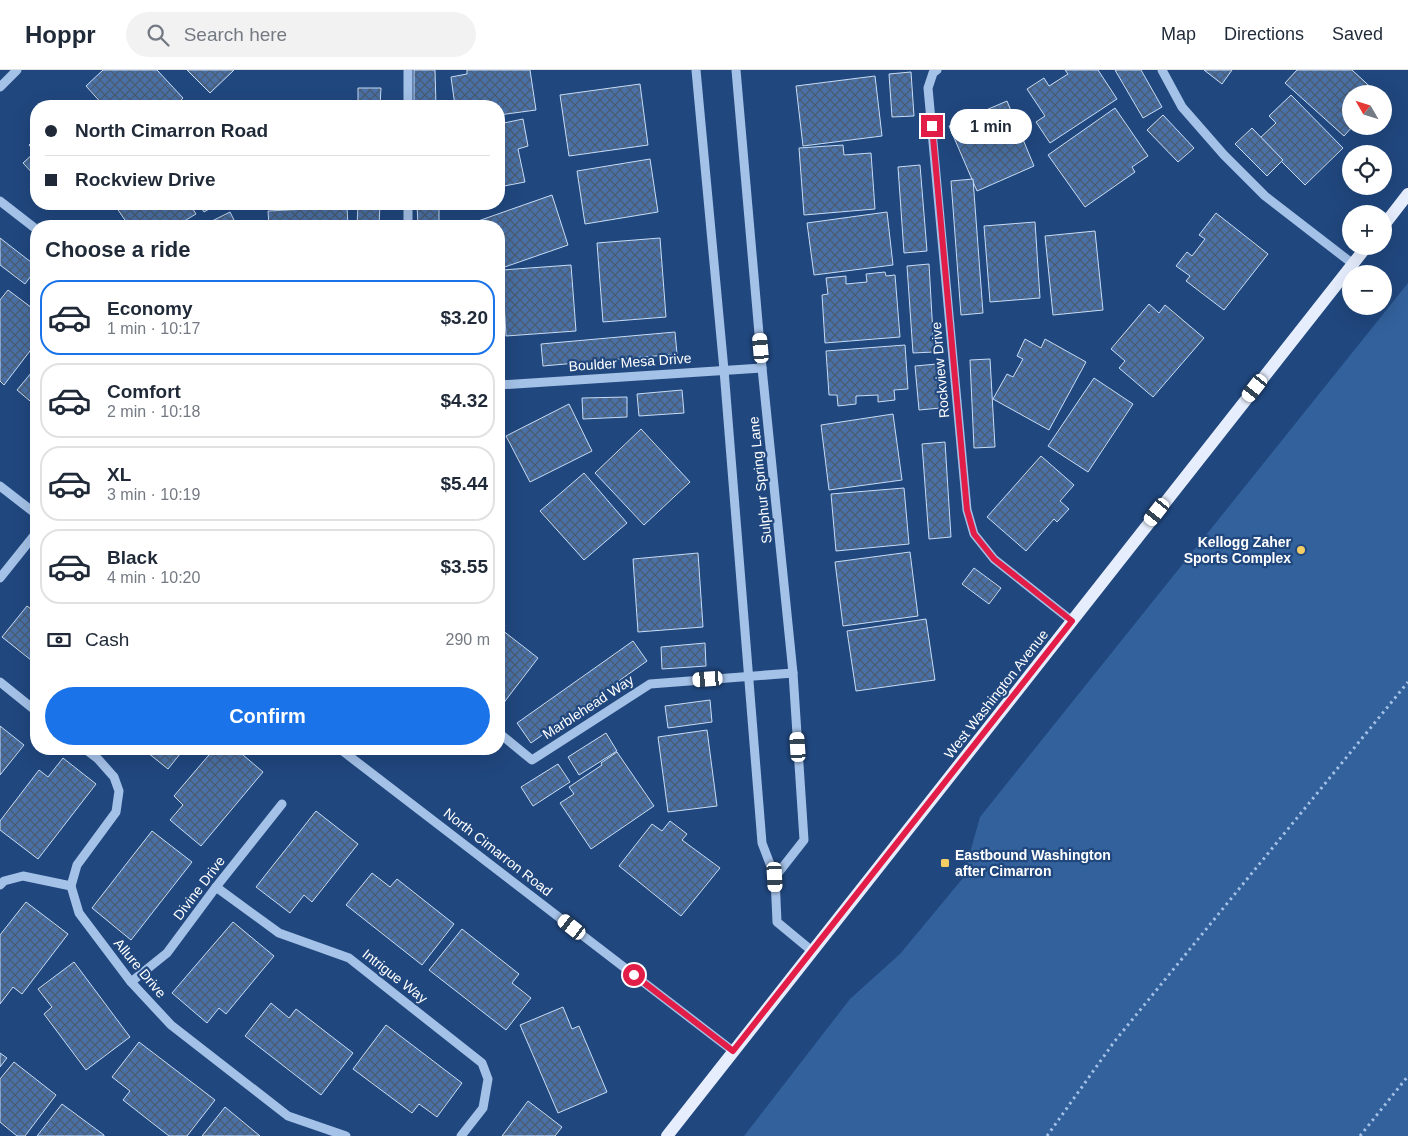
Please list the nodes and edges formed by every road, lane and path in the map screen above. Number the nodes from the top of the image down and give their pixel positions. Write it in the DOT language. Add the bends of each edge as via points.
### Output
graph roads {
  1 [pos="16,70"];
  2 [pos="408,70"];
  3 [pos="696,70"];
  4 [pos="736,70"];
  5 [pos="1162,70"];
  6 [pos="935,72"];
  7 [pos="0,87"];
  8 [pos="408,100"];
  9 [pos="1408,194"];
  10 [pos="0,201"];
  11 [pos="1392,215"];
  12 [pos="30,224"];
  13 [pos="1360,255"];
  14 [pos="1353,264"];
  15 [pos="762,368"];
  16 [pos="724,370"];
  17 [pos="505,385"];
  18 [pos="0,486"];
  19 [pos="30,509"];
  20 [pos="30,540"];
  21 [pos="0,578"];
  22 [pos="1072,621"];
  23 [pos="793,673"];
  24 [pos="748,676"];
  25 [pos="0,682"];
  26 [pos="1408,682"];
  27 [pos="30,706"];
  28 [pos="505,739"];
  29 [pos="93,755"];
  30 [pos="348,755"];
  31 [pos="282,804"];
  32 [pos="775,877"];
  33 [pos="0,885"];
  34 [pos="71,886"];
  35 [pos="216,887"];
  36 [pos="812,951"];
  37 [pos="131,982"];
  38 [pos="733,1051"];
  39 [pos="1408,1076"];
  40 [pos="346,1136"];
  41 [pos="461,1136"];
  42 [pos="666,1136"];
  43 [pos="1047,1136"];
  44 [pos="1360,1136"];
  1 -- 7 [label="street"];
  2 -- 8 [label="street"];
  3 -- 16 [label="street, Sulphur Spring Lane"];
  4 -- 15 [label="street, Sulphur Spring Lane"];
  5 -- 14 [label="street" via="1182,107 1224,155 1265,196"];
  6 -- 22 [label="street, Rockview Drive" via="928,88 967,510 974,534 994,559"];
  9 -- 11 [label="main road"];
  10 -- 12 [label="street"];
  13 -- 14 [label="main road, West Washington Avenue"];
  14 -- 22 [label="main road, West Washington Avenue"];
  15 -- 16 [label="street, Boulder Mesa Drive"];
  15 -- 23 [label="street, Sulphur Spring Lane"];
  16 -- 17 [label="street, Boulder Mesa Drive"];
  16 -- 24 [label="street, Sulphur Spring Lane"];
  18 -- 19 [label="street"];
  20 -- 21 [label="street"];
  22 -- 36 [label="main road, West Washington Avenue"];
  23 -- 24 [label="street, Marblehead Way"];
  23 -- 32 [label="street, Sulphur Spring Lane" via="804,840"];
  24 -- 28 [label="street, Marblehead Way" via="650,684 532,760"];
  24 -- 32 [label="street, Sulphur Spring Lane" via="762,843"];
  25 -- 27 [label="street"];
  26 -- 43 [label="path" via="1114,1042"];
  29 -- 34 [label="street" via="114,777 119,791 116,812 77,865"];
  30 -- 38 [label="street, North Cimarron Road"];
  31 -- 35 [label="street, Divine Drive"];
  32 -- 36 [label="street, Sulphur Spring Lane" via="777,922"];
  33 -- 34 [label="street" via="23,876"];
  34 -- 37 [label="street, Allure Drive" via="79,913"];
  35 -- 37 [label="street, Divine Drive" via="167,952"];
  35 -- 41 [label="street, Intrigue Way" via="279,933 349,958 482,1063 488,1079 483,1108"];
  36 -- 38 [label="main road, West Washington Avenue"];
  37 -- 40 [label="street, Allure Drive" via="171,1025 288,1116"];
  38 -- 42 [label="main road, West Washington Avenue"];
  39 -- 44 [label="path"];
}
